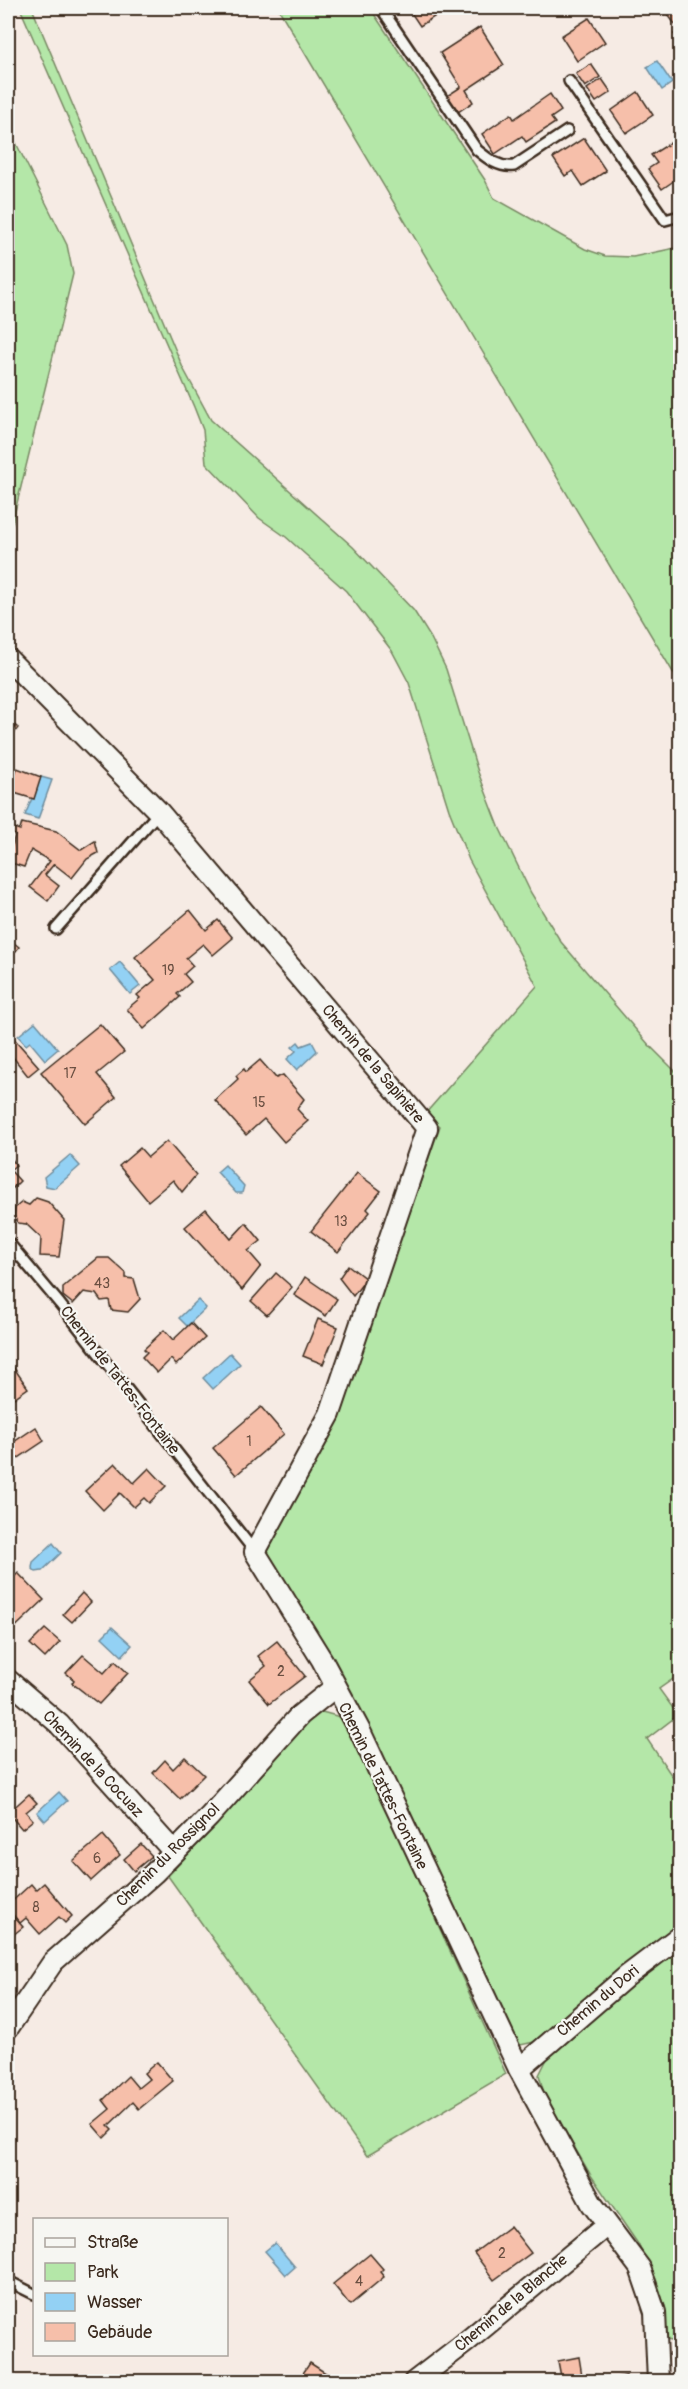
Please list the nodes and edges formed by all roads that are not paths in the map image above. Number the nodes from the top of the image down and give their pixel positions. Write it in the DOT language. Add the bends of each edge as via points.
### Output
graph roads {
  1 [pos="381,8"];
  2 [pos="569,81"];
  3 [pos="567,131"];
  4 [pos="681,216"];
  5 [pos="8,659"];
  6 [pos="159,812"];
  7 [pos="56,929"];
  8 [pos="8,1242"];
  9 [pos="255,1552"];
  10 [pos="8,1680"];
  11 [pos="335,1687"];
  12 [pos="174,1852"];
  13 [pos="681,1936"];
  14 [pos="8,2028"];
  15 [pos="519,2069"];
  16 [pos="607,2225"];
  17 [pos="8,2281"];
  18 [pos="33,2294"];
  19 [pos="414,2382"];
  20 [pos="658,2382"];
  1 -- 3 [label="lane" via="477,150 488,160 514,166"];
  2 -- 4 [label="lane" via="665,220"];
  5 -- 6 [label="street, Chemin de la Sapinière"];
  6 -- 7 [label="lane"];
  6 -- 9 [label="street, Chemin de la Sapinière" via="427,1128 330,1414"];
  8 -- 9 [label="lane, Chemin de Tattes-Fontaine"];
  9 -- 11 [label="street, Chemin de Tattes-Fontaine"];
  10 -- 12 [label="street, Chemin de la Cocuaz" via="59,1724"];
  11 -- 12 [label="street, Chemin du Rossignol" via="300,1715"];
  11 -- 15 [label="street, Chemin de Tattes-Fontaine" via="360,1731"];
  12 -- 14 [label="street, Chemin du Rossignol" via="52,1962"];
  13 -- 15 [label="street, Chemin du Dori" via="627,1976"];
  15 -- 16 [label="street, Chemin de Tattes-Fontaine"];
  16 -- 19 [label="street, Chemin de la Blanche"];
  16 -- 20 [label="street, Chemin de Tattes-Fontaine" via="648,2285 655,2312"];
  17 -- 18 [label="lane"];
}
